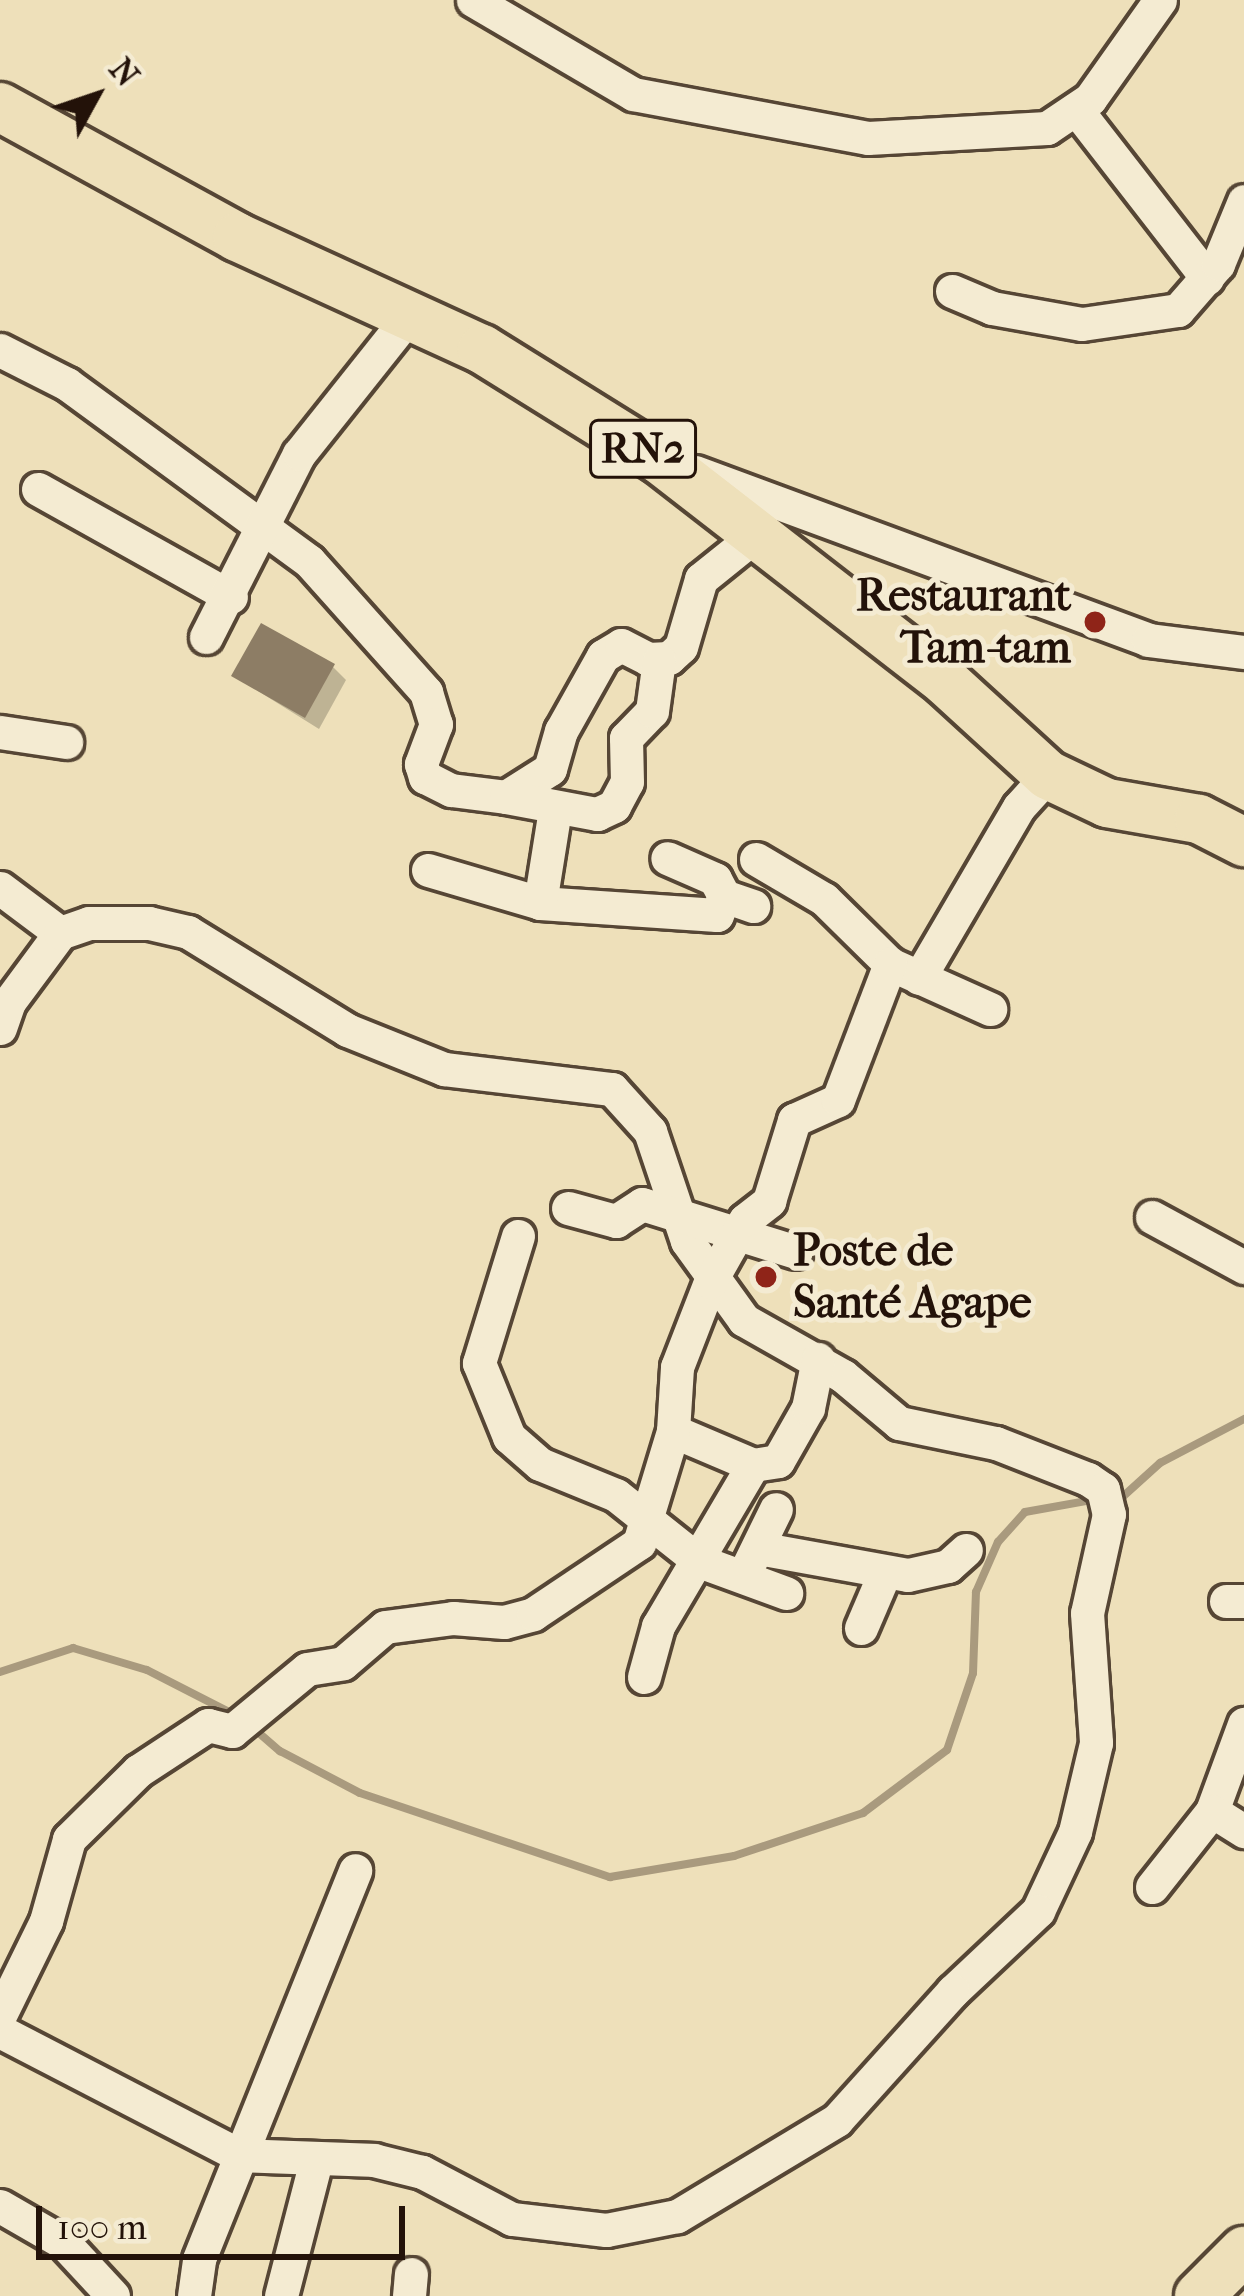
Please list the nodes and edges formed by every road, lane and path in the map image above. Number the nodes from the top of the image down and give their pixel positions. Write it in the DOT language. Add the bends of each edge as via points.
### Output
graph roads {
  1 [pos="473,0"];
  2 [pos="1160,0"];
  3 [pos="0,107"];
  4 [pos="1076,109"];
  5 [pos="1244,200"];
  6 [pos="1207,278"];
  7 [pos="952,291"];
  8 [pos="407,318"];
  9 [pos="2,356"];
  10 [pos="659,459"];
  11 [pos="38,489"];
  12 [pos="255,529"];
  13 [pos="757,535"];
  14 [pos="231,597"];
  15 [pos="206,637"];
  16 [pos="1244,652"];
  17 [pos="659,660"];
  18 [pos="0,733"];
  19 [pos="66,742"];
  20 [pos="1048,775"];
  21 [pos="506,796"];
  22 [pos="555,809"];
  23 [pos="1244,842"];
  24 [pos="667,858"];
  25 [pos="756,859"];
  26 [pos="428,870"];
  27 [pos="583,871"];
  28 [pos="0,888"];
  29 [pos="540,903"];
  30 [pos="580,905"];
  31 [pos="60,933"];
  32 [pos="905,971"];
  33 [pos="990,1009"];
  34 [pos="0,1028"];
  35 [pos="568,1208"];
  36 [pos="680,1212"];
  37 [pos="1152,1217"];
  38 [pos="740,1229"];
  39 [pos="518,1236"];
  40 [pos="796,1252"];
  41 [pos="1244,1267"];
  42 [pos="710,1282"];
  43 [pos="818,1359"];
  44 [pos="673,1431"];
  45 [pos="753,1465"];
  46 [pos="776,1509"];
  47 [pos="640,1518"];
  48 [pos="966,1550"];
  49 [pos="699,1561"];
  50 [pos="750,1562"];
  51 [pos="885,1573"];
  52 [pos="786,1593"];
  53 [pos="861,1628"];
  54 [pos="644,1677"];
  55 [pos="1244,1724"];
  56 [pos="1212,1811"];
  57 [pos="1244,1831"];
  58 [pos="356,1870"];
  59 [pos="1152,1887"];
  60 [pos="0,2015"];
  61 [pos="0,2031"];
  62 [pos="238,2156"];
  63 [pos="316,2161"];
  64 [pos="0,2206"];
  65 [pos="1244,2251"];
  66 [pos="113,2296"];
  67 [pos="194,2296"];
  68 [pos="281,2296"];
  69 [pos="1198,2296"];
  1 -- 4 [label="street" via="633,94 740,116 868,139 1047,128"];
  2 -- 4 [label="street"];
  3 -- 8 [label="highway, RN2" via="237,238"];
  4 -- 6 [label="street"];
  5 -- 6 [label="street"];
  6 -- 7 [label="street" via="1178,310 1122,322 1082,324 992,308"];
  8 -- 10 [label="highway, RN2" via="482,349"];
  8 -- 12 [label="street" via="299,454"];
  9 -- 12 [label="street" via="152,444"];
  10 -- 13 [label="highway, RN2"];
  10 -- 16 [label="street" via="1148,640"];
  11 -- 14 [label="street"];
  12 -- 14 [label="street"];
  12 -- 21 [label="street" via="309,561 426,692 436,724 425,777 451,790"];
  13 -- 17 [label="street" via="701,579 681,647"];
  13 -- 20 [label="highway, RN2" via="945,681"];
  14 -- 15 [label="street"];
  17 -- 21 [label="street" via="611,648 567,719 550,769"];
  17 -- 22 [label="street" via="652,711 626,738 627,782 614,806 597,814"];
  18 -- 19 [label="street"];
  20 -- 23 [label="highway, RN2" via="1107,803 1199,819"];
  20 -- 32 [label="street"];
  21 -- 22 [label="street"];
  22 -- 29 [label="street"];
  24 -- 30 [label="street" via="706,872 738,901 713,917 698,909"];
  25 -- 32 [label="street" via="824,899"];
  26 -- 29 [label="street"];
  27 -- 30 [label="street"];
  28 -- 31 [label="street"];
  29 -- 30 [label="street"];
  31 -- 34 [label="street" via="9,1002"];
  31 -- 36 [label="street" via="89,922 188,932 347,1030 444,1069 613,1089 650,1131"];
  32 -- 33 [label="street"];
  32 -- 38 [label="street" via="838,1100 794,1120 769,1201"];
  35 -- 36 [label="street" via="607,1221 642,1204"];
  36 -- 38 [label="street"];
  36 -- 42 [label="street"];
  37 -- 41 [label="street"];
  38 -- 40 [label="street"];
  38 -- 42 [label="street"];
  39 -- 47 [label="street" via="479,1363 489,1402 509,1437 540,1464 599,1484"];
  42 -- 43 [label="street" via="744,1320"];
  42 -- 44 [label="street" via="677,1367"];
  43 -- 45 [label="street" via="793,1443 778,1461"];
  43 -- 63 [label="street" via="899,1424 1033,1455 1106,1501 1088,1613 1096,1743 1075,1832 1038,1911 953,1991 838,2120 677,2216 606,2230 512,2219 422,2172 374,2160"];
  44 -- 45 [label="street"];
  44 -- 47 [label="street"];
  45 -- 49 [label="street"];
  46 -- 50 [label="street"];
  47 -- 49 [label="street"];
  47 -- 60 [label="street" via="639,1543 533,1614 385,1627 343,1664 307,1669 242,1719 208,1725 94,1807 69,1839 46,1921"];
  48 -- 51 [label="street" via="948,1566"];
  49 -- 50 [label="street"];
  49 -- 54 [label="street" via="658,1626"];
  50 -- 51 [label="street"];
  50 -- 52 [label="street"];
  51 -- 53 [label="street"];
  55 -- 56 [label="street"];
  56 -- 57 [label="street"];
  56 -- 59 [label="street"];
  58 -- 62 [label="street"];
  61 -- 62 [label="street"];
  62 -- 63 [label="street"];
  62 -- 67 [label="street"];
  63 -- 68 [label="street"];
  64 -- 66 [label="street" via="64,2243"];
  65 -- 69 [label="highway"];
}
